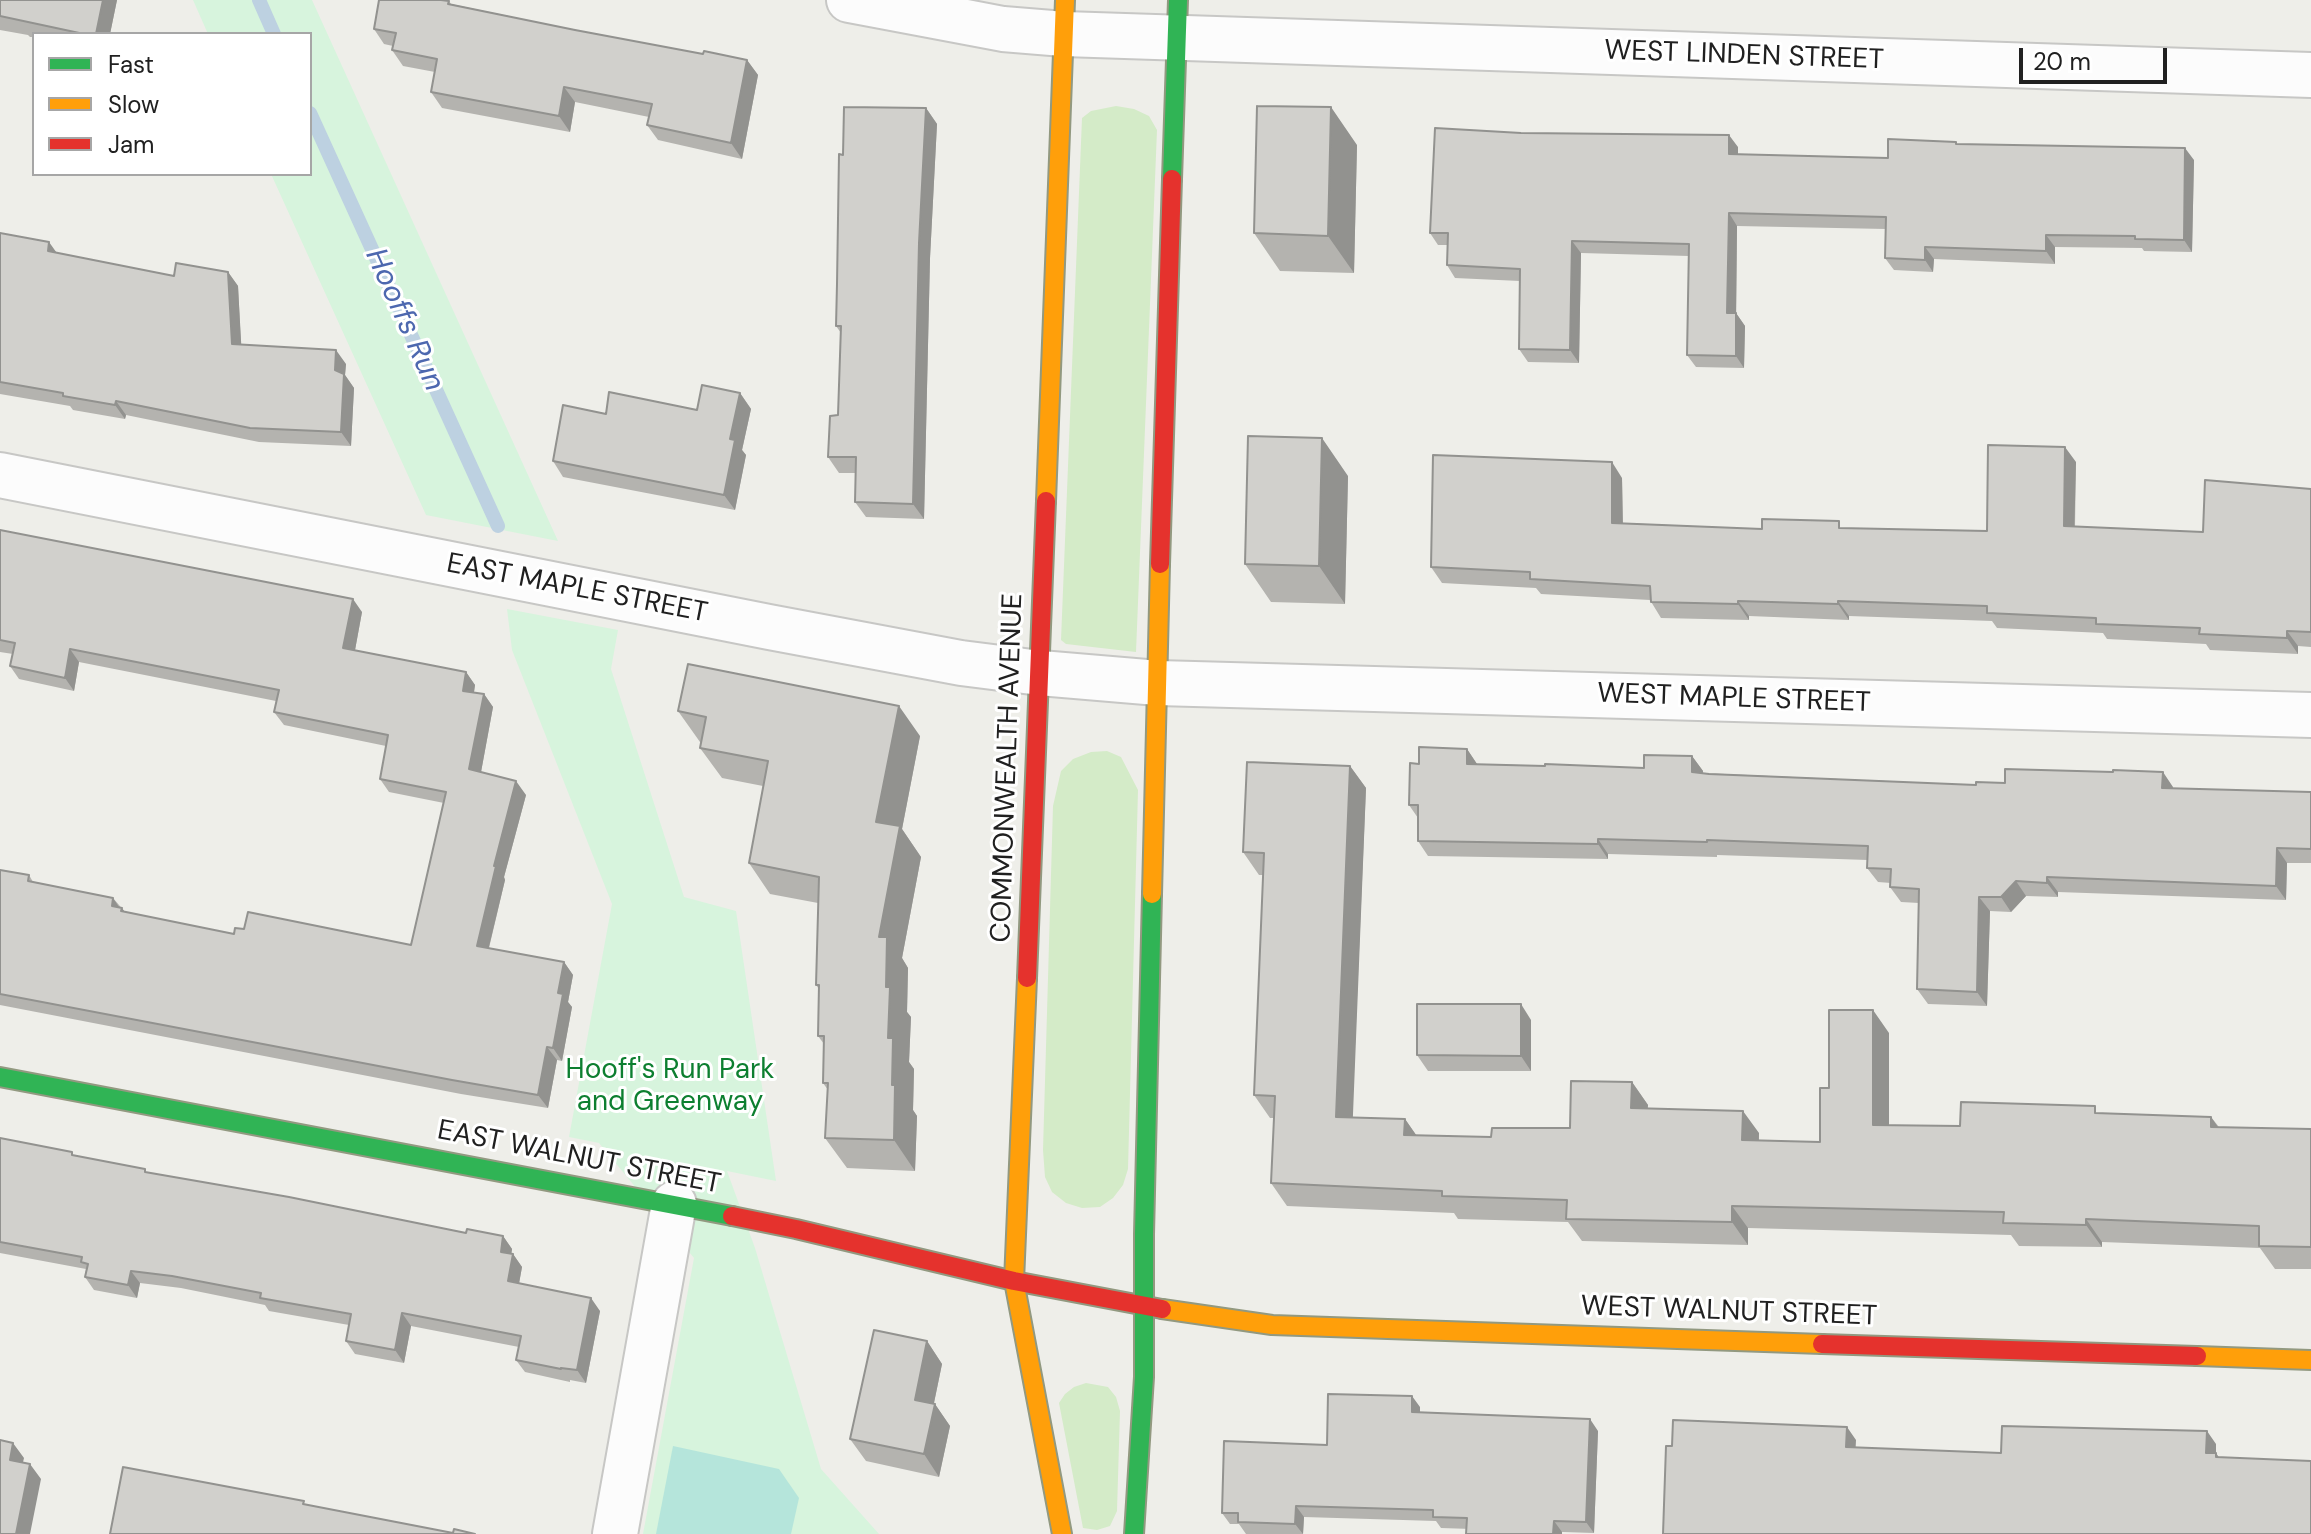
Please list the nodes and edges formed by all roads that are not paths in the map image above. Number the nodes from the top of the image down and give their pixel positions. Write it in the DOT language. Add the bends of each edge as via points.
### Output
graph roads {
  1 [pos="849,0"];
  2 [pos="1064,17"];
  3 [pos="1178,18"];
  4 [pos="2311,75"];
  5 [pos="0,475"];
  6 [pos="1040,673"];
  7 [pos="1158,683"];
  8 [pos="2311,715"];
  9 [pos="0,1077"];
  10 [pos="674,1204"];
  11 [pos="1014,1281"];
  12 [pos="1145,1307"];
  13 [pos="2311,1360"];
  14 [pos="615,1534"];
  15 [pos="1062,1534"];
  16 [pos="1134,1534"];
  1 -- 2 [label="street, WEST LINDEN STREET" via="1003,29"];
  2 -- 3 [label="street, WEST LINDEN STREET"];
  2 -- 6 [label="street, COMMONWEALTH AVENUE"];
  3 -- 4 [label="street, WEST LINDEN STREET"];
  3 -- 7 [label="street"];
  5 -- 6 [label="street, EAST MAPLE STREET" via="769,627"];
  6 -- 7 [label="street, EAST MAPLE STREET"];
  6 -- 11 [label="street, COMMONWEALTH AVENUE"];
  7 -- 8 [label="street, WEST MAPLE STREET"];
  7 -- 12 [label="street"];
  9 -- 10 [label="street, EAST WALNUT STREET"];
  10 -- 11 [label="street, EAST WALNUT STREET"];
  10 -- 14 [label="street"];
  11 -- 12 [label="street, EAST WALNUT STREET"];
  11 -- 15 [label="street, COMMONWEALTH AVENUE"];
  12 -- 13 [label="street, WEST WALNUT STREET" via="1272,1325"];
  12 -- 16 [label="street"];
}
